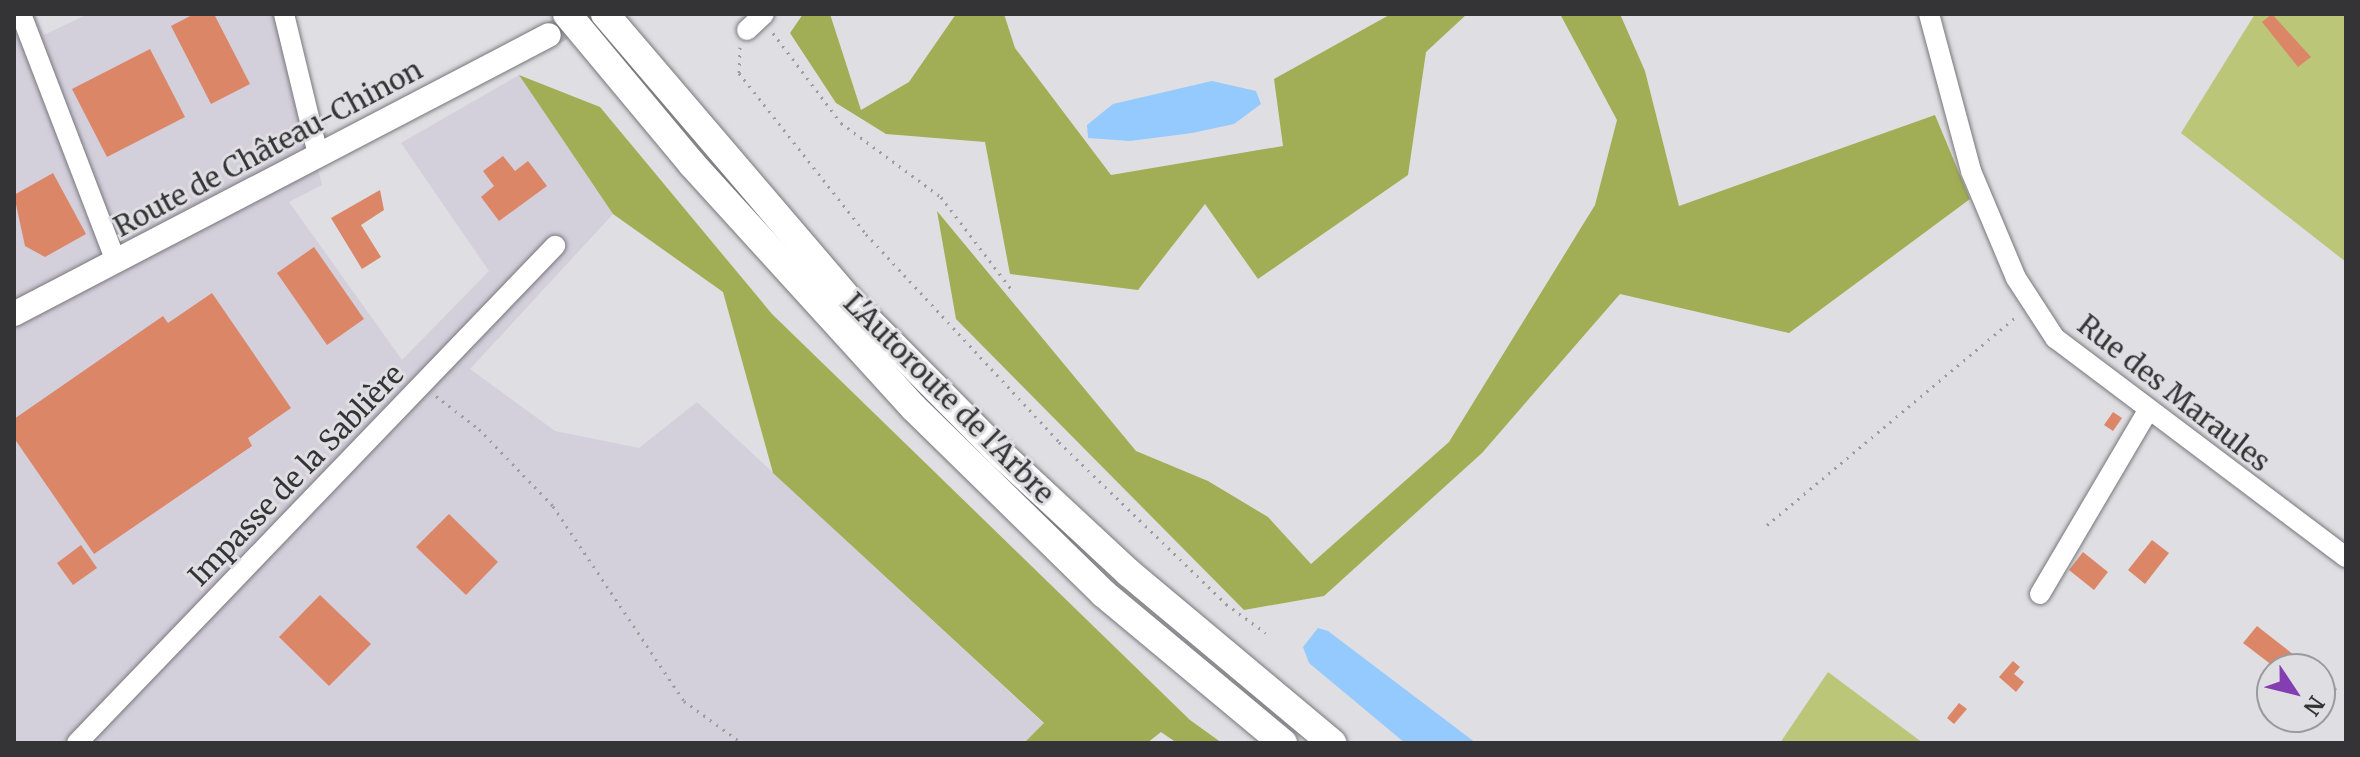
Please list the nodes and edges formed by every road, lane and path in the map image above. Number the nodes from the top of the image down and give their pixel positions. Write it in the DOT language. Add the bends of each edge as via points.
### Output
graph roads {
  1 [pos="21,14"];
  2 [pos="284,14"];
  3 [pos="605,14"];
  4 [pos="1929,14"];
  5 [pos="558,24"];
  6 [pos="754,26"];
  7 [pos="318,155"];
  8 [pos="555,246"];
  9 [pos="116,261"];
  10 [pos="1011,289"];
  11 [pos="2032,304"];
  12 [pos="14,314"];
  13 [pos="421,385"];
  14 [pos="2147,412"];
  15 [pos="1767,525"];
  16 [pos="2346,557"];
  17 [pos="2040,594"];
  18 [pos="1266,633"];
  19 [pos="77,743"];
  20 [pos="742,743"];
  21 [pos="1283,743"];
  22 [pos="1332,743"];
  1 -- 9 [label="street"];
  2 -- 7 [label="street"];
  3 -- 22 [label="highway, L'Autoroute de l'Arbre" via="859,311 990,443 1129,573"];
  4 -- 11 [label="street, Rue des Maraules" via="1971,171"];
  5 -- 7 [label="main road, Route de Château-Chinon"];
  5 -- 21 [label="highway, L'Autoroute de l'Arbre" via="914,408 1104,594"];
  6 -- 10 [label="path" via="841,123 941,197"];
  6 -- 18 [label="path" via="739,73 866,234 1059,442 1226,604"];
  7 -- 9 [label="main road, Route de Château-Chinon"];
  8 -- 13 [label="street, Impasse de la Sablière"];
  9 -- 12 [label="main road, Route de Château-Chinon"];
  11 -- 14 [label="street, Rue des Maraules" via="2055,338"];
  11 -- 15 [label="path"];
  13 -- 19 [label="street, Impasse de la Sablière"];
  13 -- 20 [label="path" via="479,429 553,506 684,701"];
  14 -- 16 [label="street, Rue des Maraules"];
  14 -- 17 [label="street"];
}
